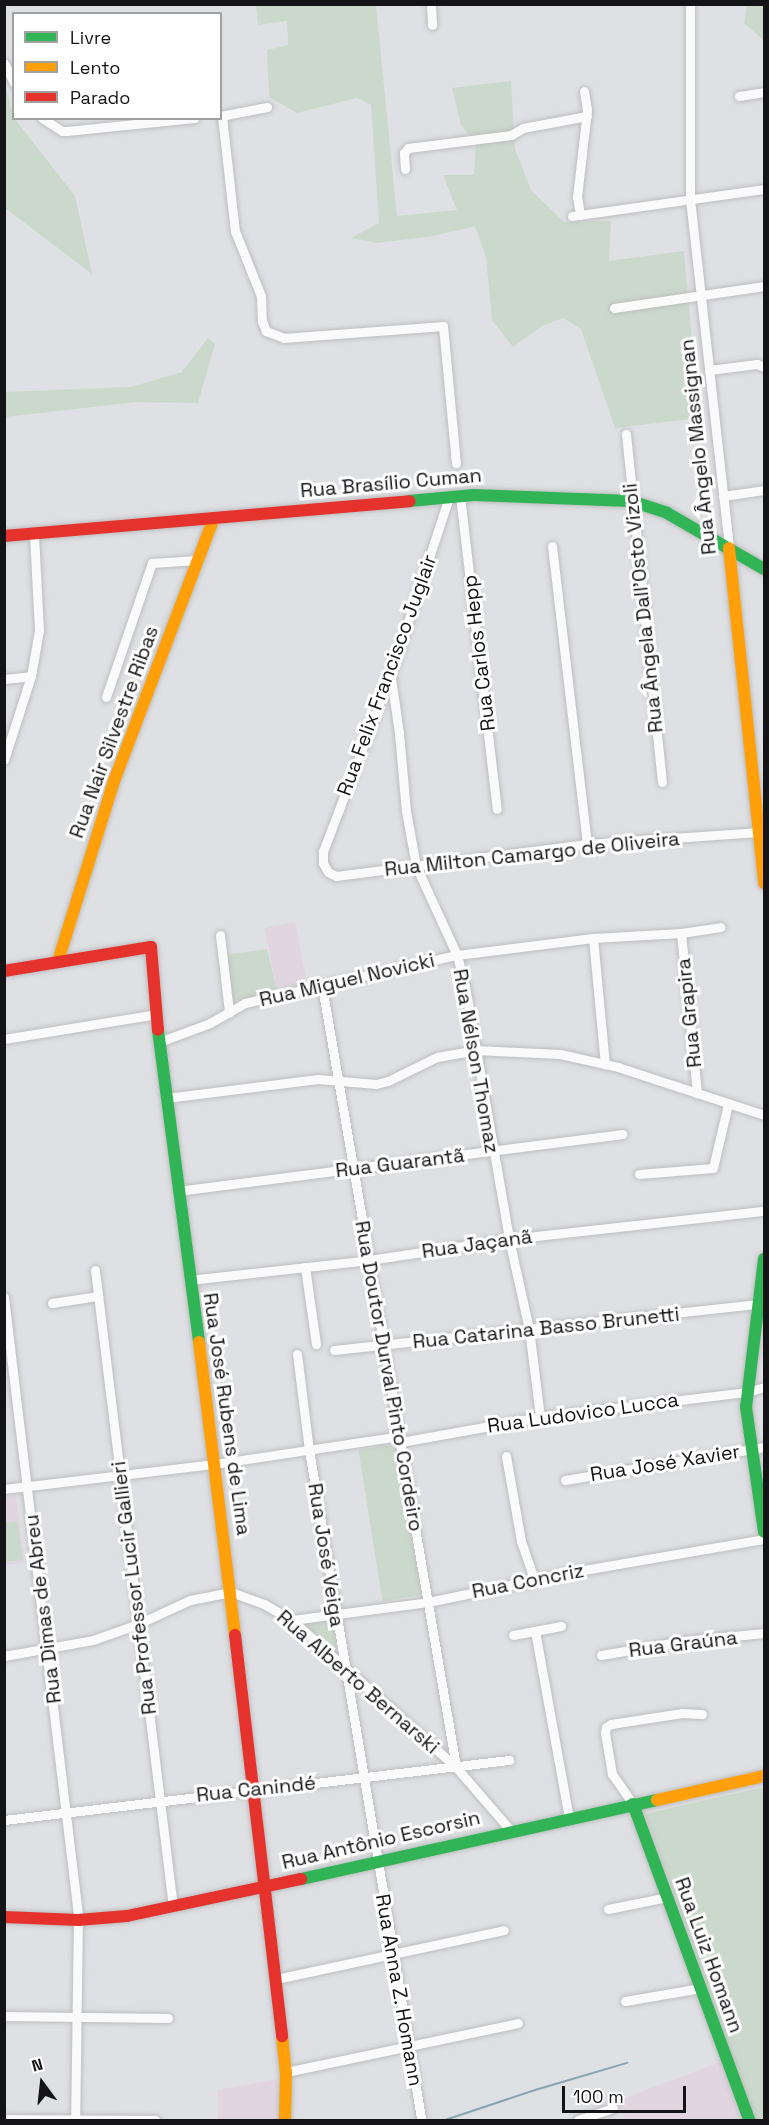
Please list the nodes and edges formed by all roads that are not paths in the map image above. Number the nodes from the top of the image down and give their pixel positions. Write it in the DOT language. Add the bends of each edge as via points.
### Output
graph roads {
  1 [pos="431,4"];
  2 [pos="690,4"];
  3 [pos="432,26"];
  4 [pos="4,63"];
  5 [pos="12,79"];
  6 [pos="584,91"];
  7 [pos="765,92"];
  8 [pos="739,96"];
  9 [pos="267,107"];
  10 [pos="222,116"];
  11 [pos="587,116"];
  12 [pos="45,120"];
  13 [pos="174,120"];
  14 [pos="221,120"];
  15 [pos="405,169"];
  16 [pos="765,189"];
  17 [pos="690,199"];
  18 [pos="765,286"];
  19 [pos="701,295"];
  20 [pos="614,308"];
  21 [pos="765,367"];
  22 [pos="709,370"];
  23 [pos="626,434"];
  24 [pos="456,463"];
  25 [pos="765,490"];
  26 [pos="723,496"];
  27 [pos="454,497"];
  28 [pos="631,501"];
  29 [pos="214,518"];
  30 [pos="34,534"];
  31 [pos="4,536"];
  32 [pos="552,546"];
  33 [pos="729,548"];
  34 [pos="197,560"];
  35 [pos="765,569"];
  36 [pos="31,676"];
  37 [pos="390,676"];
  38 [pos="4,679"];
  39 [pos="106,697"];
  40 [pos="4,760"];
  41 [pos="662,782"];
  42 [pos="497,810"];
  43 [pos="759,832"];
  44 [pos="587,844"];
  45 [pos="323,851"];
  46 [pos="416,866"];
  47 [pos="764,878"];
  48 [pos="765,883"];
  49 [pos="722,927"];
  50 [pos="681,933"];
  51 [pos="220,935"];
  52 [pos="593,938"];
  53 [pos="457,955"];
  54 [pos="57,961"];
  55 [pos="4,971"];
  56 [pos="322,986"];
  57 [pos="229,1012"];
  58 [pos="157,1014"];
  59 [pos="4,1039"];
  60 [pos="159,1042"];
  61 [pos="475,1050"];
  62 [pos="605,1064"];
  63 [pos="340,1079"];
  64 [pos="697,1093"];
  65 [pos="166,1098"];
  66 [pos="728,1104"];
  67 [pos="765,1115"];
  68 [pos="622,1134"];
  69 [pos="493,1151"];
  70 [pos="354,1169"];
  71 [pos="639,1174"];
  72 [pos="178,1191"];
  73 [pos="765,1212"];
  74 [pos="509,1239"];
  75 [pos="765,1259"];
  76 [pos="369,1260"];
  77 [pos="305,1267"];
  78 [pos="95,1270"];
  79 [pos="189,1280"];
  80 [pos="98,1296"];
  81 [pos="4,1297"];
  82 [pos="52,1303"];
  83 [pos="759,1304"];
  84 [pos="5,1308"];
  85 [pos="529,1329"];
  86 [pos="316,1344"];
  87 [pos="384,1346"];
  88 [pos="334,1350"];
  89 [pos="297,1354"];
  90 [pos="765,1387"];
  91 [pos="747,1392"];
  92 [pos="540,1417"];
  93 [pos="401,1439"];
  94 [pos="765,1447"];
  95 [pos="752,1449"];
  96 [pos="309,1450"];
  97 [pos="506,1456"];
  98 [pos="215,1464"];
  99 [pos="122,1474"];
  100 [pos="565,1480"];
  101 [pos="28,1486"];
  102 [pos="4,1489"];
  103 [pos="765,1532"];
  104 [pos="765,1539"];
  105 [pos="534,1580"];
  106 [pos="231,1592"];
  107 [pos="428,1602"];
  108 [pos="336,1615"];
  109 [pos="292,1620"];
  110 [pos="138,1624"];
  111 [pos="561,1626"];
  112 [pos="535,1631"];
  113 [pos="765,1633"];
  114 [pos="513,1635"];
  115 [pos="48,1649"];
  116 [pos="601,1655"];
  117 [pos="4,1656"];
  118 [pos="345,1669"];
  119 [pos="702,1714"];
  120 [pos="509,1760"];
  121 [pos="456,1767"];
  122 [pos="765,1776"];
  123 [pos="365,1778"];
  124 [pos="253,1789"];
  125 [pos="159,1800"];
  126 [pos="633,1804"];
  127 [pos="67,1812"];
  128 [pos="570,1818"];
  129 [pos="4,1820"];
  130 [pos="511,1830"];
  131 [pos="376,1862"];
  132 [pos="264,1887"];
  133 [pos="667,1897"];
  134 [pos="173,1907"];
  135 [pos="608,1909"];
  136 [pos="4,1917"];
  137 [pos="78,1920"];
  138 [pos="504,1930"];
  139 [pos="393,1954"];
  140 [pos="276,1979"];
  141 [pos="700,1988"];
  142 [pos="625,2001"];
  143 [pos="78,2015"];
  144 [pos="4,2016"];
  145 [pos="168,2018"];
  146 [pos="518,2023"];
  147 [pos="409,2048"];
  148 [pos="285,2072"];
  149 [pos="613,2108"];
  150 [pos="421,2118"];
  151 [pos="4,2119"];
  152 [pos="286,2119"];
  153 [pos="75,2120"];
  154 [pos="155,2121"];
  155 [pos="578,2121"];
  156 [pos="749,2121"];
  1 -- 3 [label="street"];
  2 -- 17 [label="street, Rua Ângelo Massignan"];
  4 -- 5 [label="street"];
  6 -- 11 [label="street"];
  7 -- 8 [label="street"];
  9 -- 10 [label="street"];
  11 -- 15 [label="street" via="523,128 511,135 408,148 404,153"];
  11 -- 17 [label="street" via="576,215"];
  12 -- 13 [label="street" via="62,131"];
  14 -- 24 [label="street" via="235,231 261,296 266,331 284,338 443,326"];
  16 -- 17 [label="street"];
  17 -- 19 [label="street, Rua Ângelo Massignan"];
  18 -- 19 [label="street"];
  19 -- 20 [label="street"];
  19 -- 22 [label="street, Rua Ângelo Massignan"];
  21 -- 22 [label="street" via="757,364"];
  22 -- 26 [label="street, Rua Ângelo Massignan"];
  23 -- 28 [label="street, Rua Ângela Dall'Osto Vizoli"];
  25 -- 26 [label="street"];
  26 -- 33 [label="street, Rua Ângelo Massignan"];
  27 -- 28 [label="street, Rua Brasílio Cuman" via="504,494"];
  27 -- 29 [label="street, Rua Brasílio Cuman"];
  27 -- 37 [label="street, Rua Felix Francisco Juglair"];
  27 -- 42 [label="street, Rua Carlos Hepp"];
  28 -- 33 [label="street, Rua Brasílio Cuman" via="668,513"];
  28 -- 41 [label="street, Rua Ângela Dall'Osto Vizoli"];
  29 -- 30 [label="street, Rua Brasílio Cuman"];
  29 -- 34 [label="street, Rua Nair Silvestre Ribas"];
  30 -- 31 [label="street, Rua Brasílio Cuman"];
  30 -- 36 [label="street" via="39,630"];
  32 -- 44 [label="street"];
  33 -- 35 [label="street, Rua Brasílio Cuman"];
  33 -- 43 [label="street, Rua Ângelo Massignan"];
  34 -- 39 [label="street" via="152,563"];
  34 -- 54 [label="street, Rua Nair Silvestre Ribas" via="114,781"];
  36 -- 38 [label="street"];
  36 -- 40 [label="street"];
  37 -- 45 [label="street, Rua Felix Francisco Juglair"];
  37 -- 46 [label="street, Rua Nélson Thomaz"];
  43 -- 44 [label="street, Rua Milton Camargo de Oliveira"];
  43 -- 47 [label="street, Rua Ângelo Massignan"];
  44 -- 46 [label="street, Rua Milton Camargo de Oliveira"];
  45 -- 46 [label="street, Rua Milton Camargo de Oliveira" via="323,863 336,876"];
  46 -- 53 [label="street, Rua Nélson Thomaz"];
  47 -- 48 [label="street, Rua Ângelo Massignan"];
  49 -- 50 [label="street, Rua Miguel Novicki"];
  50 -- 52 [label="street, Rua Miguel Novicki"];
  50 -- 64 [label="street, Rua Grapira"];
  51 -- 57 [label="street"];
  52 -- 53 [label="street, Rua Miguel Novicki"];
  52 -- 62 [label="street"];
  53 -- 56 [label="street, Rua Miguel Novicki"];
  53 -- 61 [label="street, Rua Nélson Thomaz"];
  54 -- 55 [label="street"];
  54 -- 58 [label="street, Rua José Rubens de Lima" via="151,947"];
  56 -- 57 [label="street, Rua Miguel Novicki" via="245,1003"];
  56 -- 63 [label="street, Rua Doutor Durval Pinto Cordeiro"];
  57 -- 60 [label="street, Rua Miguel Novicki"];
  58 -- 59 [label="street"];
  58 -- 60 [label="street, Rua José Rubens de Lima"];
  60 -- 65 [label="street, Rua José Rubens de Lima"];
  61 -- 62 [label="street" via="560,1054"];
  61 -- 63 [label="street" via="437,1057 376,1084"];
  61 -- 69 [label="street, Rua Nélson Thomaz"];
  62 -- 64 [label="street"];
  63 -- 65 [label="street"];
  63 -- 70 [label="street, Rua Doutor Durval Pinto Cordeiro"];
  64 -- 66 [label="street"];
  65 -- 72 [label="street, Rua José Rubens de Lima"];
  66 -- 67 [label="street"];
  66 -- 71 [label="street" via="713,1168"];
  68 -- 69 [label="street, Rua Guarantã"];
  69 -- 70 [label="street, Rua Guarantã"];
  69 -- 74 [label="street, Rua Nélson Thomaz"];
  70 -- 72 [label="street, Rua Guarantã"];
  70 -- 76 [label="street, Rua Doutor Durval Pinto Cordeiro"];
  72 -- 79 [label="street, Rua José Rubens de Lima"];
  73 -- 74 [label="street, Rua Jaçanã"];
  74 -- 76 [label="street, Rua Jaçanã"];
  74 -- 85 [label="street, Rua Nélson Thomaz"];
  75 -- 83 [label="street"];
  76 -- 77 [label="street, Rua Jaçanã"];
  76 -- 87 [label="street, Rua Doutor Durval Pinto Cordeiro"];
  77 -- 79 [label="street, Rua Jaçanã"];
  77 -- 86 [label="street"];
  78 -- 80 [label="street, Rua Professor Lucir Gallieri"];
  79 -- 98 [label="street, Rua José Rubens de Lima"];
  80 -- 82 [label="street"];
  80 -- 99 [label="street, Rua Professor Lucir Gallieri"];
  81 -- 84 [label="street, Rua Dimas de Abreu"];
  83 -- 85 [label="street, Rua Catarina Basso Brunetti"];
  83 -- 91 [label="street"];
  84 -- 101 [label="street, Rua Dimas de Abreu"];
  85 -- 87 [label="street, Rua Catarina Basso Brunetti"];
  85 -- 92 [label="street, Rua Nélson Thomaz"];
  87 -- 88 [label="street, Rua Catarina Basso Brunetti"];
  87 -- 93 [label="street, Rua Doutor Durval Pinto Cordeiro"];
  89 -- 96 [label="street, Rua José Veiga"];
  90 -- 91 [label="street, Rua Ludovico Lucca"];
  91 -- 92 [label="street, Rua Ludovico Lucca"];
  91 -- 95 [label="street"];
  92 -- 93 [label="street, Rua Ludovico Lucca"];
  93 -- 96 [label="street, Rua Ludovico Lucca"];
  93 -- 107 [label="street, Rua Doutor Durval Pinto Cordeiro"];
  94 -- 95 [label="street, Rua José Xavier"];
  95 -- 100 [label="street, Rua José Xavier"];
  95 -- 103 [label="street"];
  96 -- 98 [label="street, Rua Ludovico Lucca"];
  96 -- 108 [label="street, Rua José Veiga"];
  97 -- 105 [label="street" via="520,1541"];
  98 -- 99 [label="street, Rua Ludovico Lucca"];
  98 -- 106 [label="street, Rua José Rubens de Lima"];
  99 -- 101 [label="street, Rua Ludovico Lucca"];
  99 -- 110 [label="street, Rua Professor Lucir Gallieri"];
  101 -- 102 [label="street, Rua Ludovico Lucca"];
  101 -- 115 [label="street, Rua Dimas de Abreu"];
  104 -- 105 [label="street, Rua Concriz"];
  105 -- 107 [label="street, Rua Concriz"];
  106 -- 109 [label="street, Rua Alberto Bernarski"];
  106 -- 110 [label="street" via="190,1600"];
  106 -- 124 [label="street, Rua José Rubens de Lima"];
  107 -- 108 [label="street, Rua Concriz"];
  107 -- 121 [label="street, Rua Doutor Durval Pinto Cordeiro"];
  108 -- 109 [label="street, Rua Concriz"];
  108 -- 118 [label="street, Rua José Veiga"];
  109 -- 118 [label="street, Rua Alberto Bernarski"];
  110 -- 115 [label="street" via="93,1640"];
  110 -- 125 [label="street, Rua Professor Lucir Gallieri"];
  111 -- 112 [label="street"];
  112 -- 114 [label="street"];
  112 -- 128 [label="street"];
  113 -- 116 [label="street, Rua Graúna"];
  115 -- 117 [label="street"];
  115 -- 127 [label="street, Rua Dimas de Abreu"];
  118 -- 121 [label="street, Rua Alberto Bernarski"];
  118 -- 123 [label="street, Rua José Veiga"];
  119 -- 126 [label="street" via="682,1713 606,1727 612,1774"];
  120 -- 121 [label="street, Rua Canindé"];
  121 -- 123 [label="street, Rua Canindé"];
  121 -- 130 [label="street, Rua Alberto Bernarski"];
  122 -- 126 [label="street, Rua Antônio Escorsin"];
  123 -- 124 [label="street, Rua Canindé"];
  123 -- 131 [label="street, Rua José Veiga"];
  124 -- 125 [label="street, Rua Canindé"];
  124 -- 132 [label="street, Rua José Rubens de Lima"];
  125 -- 127 [label="street, Rua Canindé"];
  125 -- 134 [label="street, Rua Professor Lucir Gallieri"];
  126 -- 128 [label="street, Rua Antônio Escorsin"];
  126 -- 133 [label="street, Rua Luiz Homann"];
  127 -- 129 [label="street, Rua Canindé"];
  127 -- 137 [label="street, Rua Dimas de Abreu"];
  128 -- 130 [label="street, Rua Antônio Escorsin"];
  130 -- 131 [label="street, Rua Antônio Escorsin"];
  131 -- 132 [label="street, Rua Antônio Escorsin"];
  131 -- 139 [label="street, Rua Anna Z. Homann"];
  132 -- 134 [label="street, Rua Antônio Escorsin"];
  132 -- 140 [label="street, Rua José Rubens de Lima"];
  133 -- 135 [label="street"];
  133 -- 141 [label="street, Rua Luiz Homann"];
  134 -- 137 [label="street, Rua Antônio Escorsin"];
  136 -- 137 [label="street, Rua Antônio Escorsin"];
  137 -- 143 [label="street, Rua Dimas de Abreu"];
  138 -- 139 [label="street"];
  139 -- 140 [label="street"];
  139 -- 147 [label="street, Rua Anna Z. Homann"];
  140 -- 148 [label="street, Rua José Rubens de Lima"];
  141 -- 142 [label="street"];
  141 -- 156 [label="street, Rua Luiz Homann"];
  143 -- 144 [label="street"];
  143 -- 145 [label="street"];
  143 -- 153 [label="street, Rua Dimas de Abreu"];
  146 -- 147 [label="street"];
  147 -- 148 [label="street"];
  147 -- 150 [label="street, Rua Anna Z. Homann"];
  148 -- 152 [label="street, Rua José Rubens de Lima"];
  149 -- 155 [label="street"];
  151 -- 153 [label="street"];
  153 -- 154 [label="street"];
}
